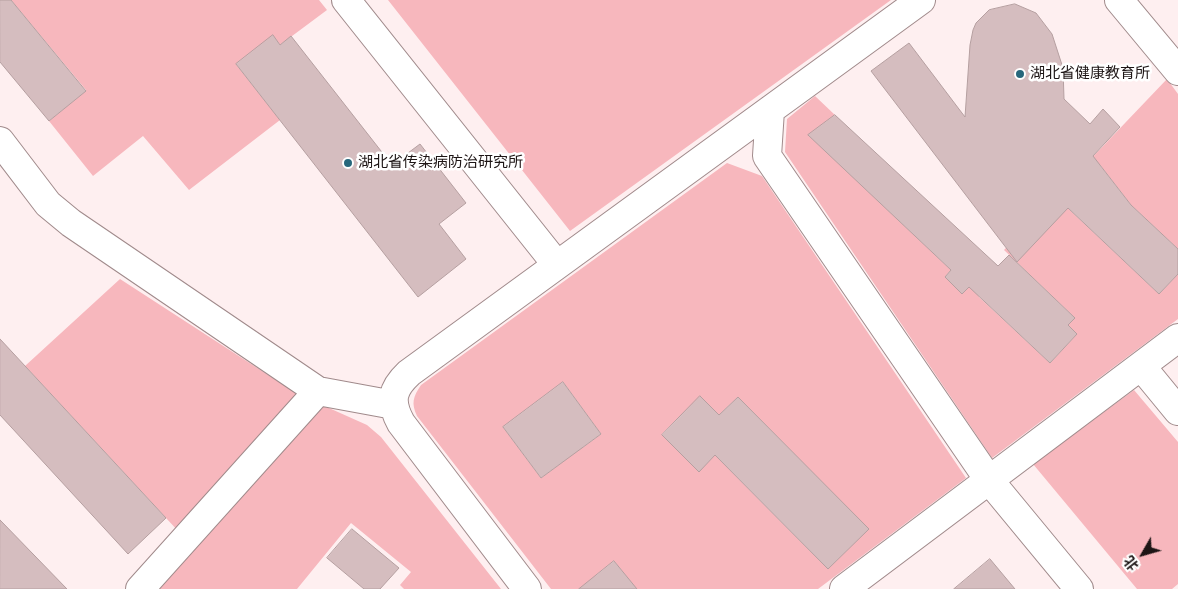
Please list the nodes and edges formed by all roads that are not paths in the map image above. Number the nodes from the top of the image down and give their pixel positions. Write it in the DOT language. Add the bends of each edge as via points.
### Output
graph roads {
  1 [pos="346,0"];
  2 [pos="922,0"];
  3 [pos="1118,0"];
  4 [pos="1178,71"];
  5 [pos="770,110"];
  6 [pos="0,141"];
  7 [pos="725,143"];
  8 [pos="767,156"];
  9 [pos="557,266"];
  10 [pos="1178,338"];
  11 [pos="1140,366"];
  12 [pos="318,392"];
  13 [pos="394,404"];
  14 [pos="1178,411"];
  15 [pos="989,480"];
  16 [pos="140,589"];
  17 [pos="527,589"];
  18 [pos="844,589"];
  19 [pos="1079,589"];
  1 -- 9 [label="street"];
  2 -- 5 [label="street"];
  3 -- 4 [label="street"];
  5 -- 7 [label="street"];
  5 -- 8 [label="street"];
  6 -- 12 [label="street" via="48,204 70,223"];
  7 -- 8 [label="street"];
  7 -- 9 [label="street"];
  8 -- 15 [label="street"];
  9 -- 13 [label="street" via="409,372 395,388"];
  10 -- 11 [label="street"];
  11 -- 14 [label="street"];
  11 -- 15 [label="street"];
  12 -- 13 [label="street"];
  12 -- 16 [label="street"];
  13 -- 17 [label="street" via="401,423"];
  15 -- 18 [label="street"];
  15 -- 19 [label="street"];
}
